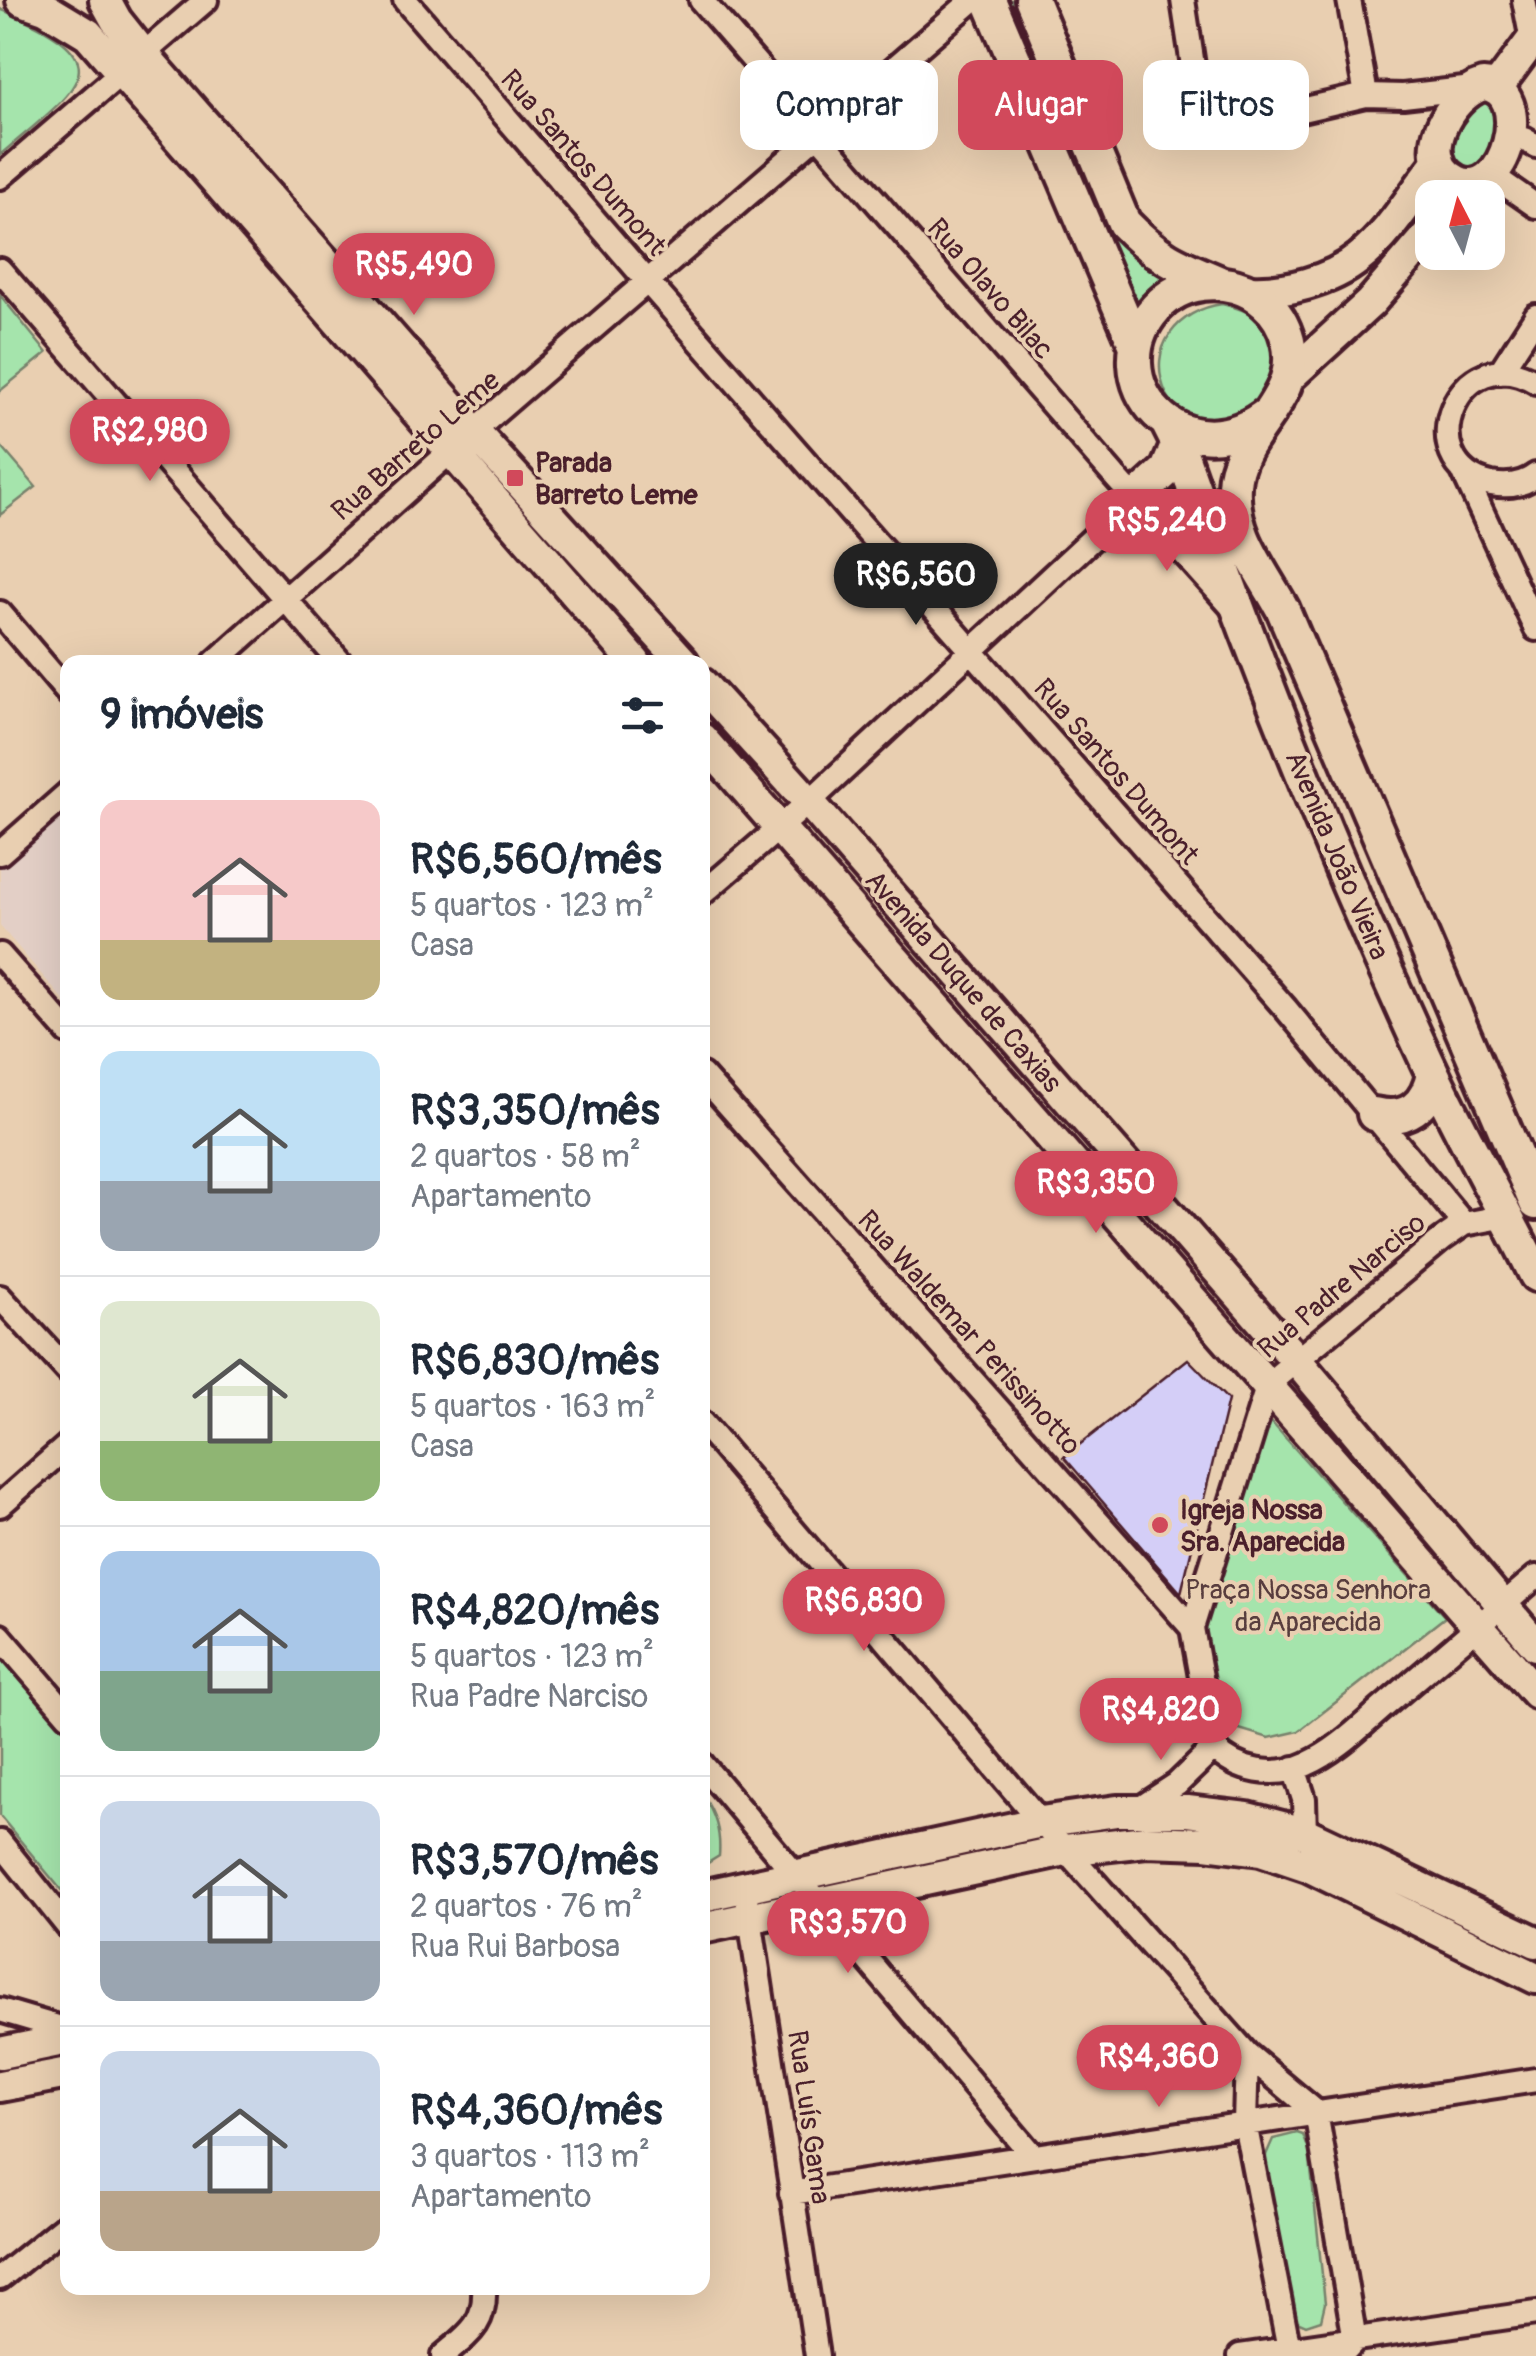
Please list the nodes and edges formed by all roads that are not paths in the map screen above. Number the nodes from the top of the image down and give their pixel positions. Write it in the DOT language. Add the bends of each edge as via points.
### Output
graph roads {
  1 [pos="22,0"];
  2 [pos="105,0"];
  3 [pos="206,0"];
  4 [pos="404,0"];
  5 [pos="701,0"];
  6 [pos="973,0"];
  7 [pos="990,0"];
  8 [pos="1032,0"];
  9 [pos="1183,0"];
  10 [pos="1350,0"];
  11 [pos="1524,0"];
  12 [pos="1534,38"];
  13 [pos="754,60"];
  14 [pos="904,60"];
  15 [pos="132,64"];
  16 [pos="1486,86"];
  17 [pos="1366,95"];
  18 [pos="1403,96"];
  19 [pos="1444,120"];
  20 [pos="1530,125"];
  21 [pos="801,150"];
  22 [pos="833,150"];
  23 [pos="1439,162"];
  24 [pos="0,177"];
  25 [pos="1455,180"];
  26 [pos="1485,180"];
  27 [pos="1505,196"];
  28 [pos="1536,206"];
  29 [pos="1415,251"];
  30 [pos="0,270"];
  31 [pos="648,282"];
  32 [pos="1234,286"];
  33 [pos="1536,316"];
  34 [pos="1136,346"];
  35 [pos="1500,372"];
  36 [pos="1288,378"];
  37 [pos="1536,382"];
  38 [pos="1270,412"];
  39 [pos="1173,434"];
  40 [pos="463,442"];
  41 [pos="1460,466"];
  42 [pos="1536,476"];
  43 [pos="1497,486"];
  44 [pos="1134,500"];
  45 [pos="1496,546"];
  46 [pos="286,600"];
  47 [pos="0,614"];
  48 [pos="1238,614"];
  49 [pos="1536,629"];
  50 [pos="972,651"];
  51 [pos="223,655"];
  52 [pos="334,655"];
  53 [pos="630,655"];
  54 [pos="676,655"];
  55 [pos="60,683"];
  56 [pos="710,693"];
  57 [pos="710,748"];
  58 [pos="60,800"];
  59 [pos="809,802"];
  60 [pos="779,826"];
  61 [pos="0,852"];
  62 [pos="710,887"];
  63 [pos="0,956"];
  64 [pos="60,1023"];
  65 [pos="1433,1074"];
  66 [pos="710,1084"];
  67 [pos="1374,1114"];
  68 [pos="1522,1210"];
  69 [pos="1464,1224"];
  70 [pos="1536,1274"];
  71 [pos="0,1297"];
  72 [pos="60,1362"];
  73 [pos="1297,1362"];
  74 [pos="1268,1384"];
  75 [pos="710,1432"];
  76 [pos="60,1452"];
  77 [pos="0,1506"];
  78 [pos="1536,1577"];
  79 [pos="1503,1605"];
  80 [pos="1478,1627"];
  81 [pos="1192,1628"];
  82 [pos="0,1636"];
  83 [pos="1536,1645"];
  84 [pos="1536,1693"];
  85 [pos="60,1706"];
  86 [pos="1214,1748"];
  87 [pos="1294,1768"];
  88 [pos="710,1773"];
  89 [pos="1136,1811"];
  90 [pos="1041,1822"];
  91 [pos="1304,1833"];
  92 [pos="0,1842"];
  93 [pos="1065,1850"];
  94 [pos="797,1876"];
  95 [pos="745,1886"];
  96 [pos="710,1894"];
  97 [pos="820,1901"];
  98 [pos="60,1917"];
  99 [pos="750,1917"];
  100 [pos="710,1926"];
  101 [pos="1536,1942"];
  102 [pos="1536,1978"];
  103 [pos="0,2010"];
  104 [pos="60,2028"];
  105 [pos="60,2041"];
  106 [pos="0,2053"];
  107 [pos="1247,2054"];
  108 [pos="60,2075"];
  109 [pos="1536,2080"];
  110 [pos="0,2086"];
  111 [pos="1316,2112"];
  112 [pos="1245,2124"];
  113 [pos="1033,2156"];
  114 [pos="791,2193"];
  115 [pos="60,2229"];
  116 [pos="0,2278"];
  117 [pos="484,2295"];
  118 [pos="1536,2313"];
  119 [pos="1348,2348"];
  120 [pos="1294,2353"];
  121 [pos="443,2356"];
  122 [pos="817,2356"];
  123 [pos="1240,2356"];
  1 -- 15 [label="street"];
  2 -- 15 [label="street"];
  3 -- 15 [label="street"];
  4 -- 31 [label="street, Rua Santos Dumont"];
  5 -- 13 [label="street, Rua Olavo Bilac"];
  6 -- 14 [label="street, Rua Barreto Leme"];
  7 -- 34 [label="main road"];
  8 -- 32 [label="main road" via="1124,223 1166,260"];
  9 -- 17 [label="street" via="1195,80 1213,107 1232,120"];
  10 -- 17 [label="street"];
  11 -- 12 [label="street"];
  12 -- 16 [label="street"];
  15 -- 24 [label="street"];
  15 -- 40 [label="street"];
  16 -- 18 [label="street"];
  16 -- 19 [label="street"];
  16 -- 20 [label="street" via="1521,100"];
  17 -- 18 [label="street"];
  18 -- 19 [label="street"];
  19 -- 23 [label="street"];
  20 -- 26 [label="street" via="1504,168"];
  21 -- 31 [label="street, Rua Barreto Leme"];
  22 -- 44 [label="street, Rua Olavo Bilac"];
  23 -- 25 [label="street"];
  23 -- 32 [label="street" via="1359,258 1273,292"];
  27 -- 28 [label="street"];
  29 -- 36 [label="street" via="1370,303"];
  30 -- 46 [label="street"];
  31 -- 40 [label="street, Rua Barreto Leme"];
  31 -- 50 [label="street, Rua Santos Dumont"];
  32 -- 34 [label="main road" via="1190,286 1165,299 1146,320"];
  32 -- 36 [label="main road" via="1275,313 1284,328"];
  33 -- 35 [label="street"];
  34 -- 39 [label="main road" via="1136,376"];
  35 -- 37 [label="street"];
  35 -- 41 [label="street" via="1482,376 1455,399 1447,434"];
  36 -- 38 [label="main road"];
  38 -- 39 [label="main road" via="1242,430 1210,438"];
  38 -- 68 [label="main road, Avenida João Vieira" via="1238,463 1234,500 1242,541 1283,610 1365,797"];
  39 -- 44 [label="main road" via="1167,470"];
  39 -- 48 [label="main road, Avenida João Vieira"];
  40 -- 46 [label="street, Rua Barreto Leme"];
  40 -- 53 [label="street"];
  40 -- 54 [label="street"];
  41 -- 43 [label="street"];
  41 -- 45 [label="street"];
  42 -- 43 [label="street"];
  43 -- 45 [label="street"];
  44 -- 48 [label="street, Rua Olavo Bilac"];
  44 -- 50 [label="street"];
  45 -- 49 [label="street"];
  46 -- 51 [label="street, Rua Barreto Leme"];
  46 -- 52 [label="street"];
  47 -- 55 [label="street"];
  48 -- 65 [label="main road, Avenida João Vieira"];
  50 -- 59 [label="street"];
  50 -- 67 [label="street, Rua Santos Dumont"];
  56 -- 59 [label="street, Avenida Duque de Caxias"];
  57 -- 60 [label="street, Avenida Duque de Caxias"];
  58 -- 61 [label="street"];
  59 -- 60 [label="street"];
  59 -- 73 [label="street, Avenida Duque de Caxias"];
  60 -- 62 [label="street"];
  60 -- 74 [label="street, Avenida Duque de Caxias"];
  63 -- 64 [label="street"];
  65 -- 67 [label="main road" via="1413,1110 1402,1117"];
  65 -- 68 [label="main road, Avenida João Vieira"];
  66 -- 81 [label="street, Rua Waldemar Perissinotto"];
  67 -- 69 [label="street, Rua Santos Dumont"];
  68 -- 69 [label="street, Rua Padre Narciso"];
  68 -- 70 [label="main road, Avenida João Vieira"];
  69 -- 73 [label="street, Rua Padre Narciso"];
  71 -- 72 [label="street"];
  73 -- 74 [label="street, Rua Padre Narciso"];
  73 -- 79 [label="street, Avenida Duque de Caxias"];
  74 -- 80 [label="street, Avenida Duque de Caxias"];
  74 -- 81 [label="street, Rua Padre Narciso"];
  75 -- 90 [label="street"];
  76 -- 77 [label="street"];
  78 -- 79 [label="street"];
  79 -- 80 [label="street"];
  79 -- 83 [label="street, Avenida Duque de Caxias"];
  80 -- 84 [label="street, Avenida Duque de Caxias"];
  80 -- 87 [label="street" via="1344,1740"];
  81 -- 86 [label="street, Rua Padre Narciso"];
  82 -- 85 [label="street"];
  86 -- 87 [label="street" via="1249,1770"];
  86 -- 89 [label="street"];
  87 -- 91 [label="street" via="1304,1799"];
  88 -- 94 [label="street"];
  89 -- 90 [label="street"];
  89 -- 91 [label="street" via="1247,1818"];
  90 -- 93 [label="street"];
  90 -- 94 [label="street"];
  91 -- 101 [label="street"];
  92 -- 98 [label="street"];
  93 -- 97 [label="street"];
  93 -- 102 [label="street" via="1146,1842 1261,1850 1308,1866"];
  93 -- 107 [label="street"];
  94 -- 95 [label="street"];
  94 -- 97 [label="street"];
  95 -- 96 [label="street"];
  95 -- 99 [label="street, Rua Luís Gama"];
  97 -- 99 [label="street"];
  97 -- 113 [label="street"];
  99 -- 100 [label="street"];
  99 -- 114 [label="street, Rua Luís Gama"];
  103 -- 104 [label="street"];
  105 -- 106 [label="street"];
  107 -- 111 [label="street"];
  107 -- 112 [label="street"];
  108 -- 110 [label="street"];
  109 -- 111 [label="street"];
  111 -- 112 [label="street"];
  111 -- 119 [label="street"];
  112 -- 113 [label="street"];
  112 -- 120 [label="street"];
  113 -- 114 [label="street"];
  114 -- 122 [label="street, Rua Luís Gama"];
  115 -- 116 [label="street"];
  117 -- 121 [label="street" via="485,2310 470,2333"];
  118 -- 119 [label="street"];
  119 -- 120 [label="street"];
  120 -- 123 [label="street"];
}
